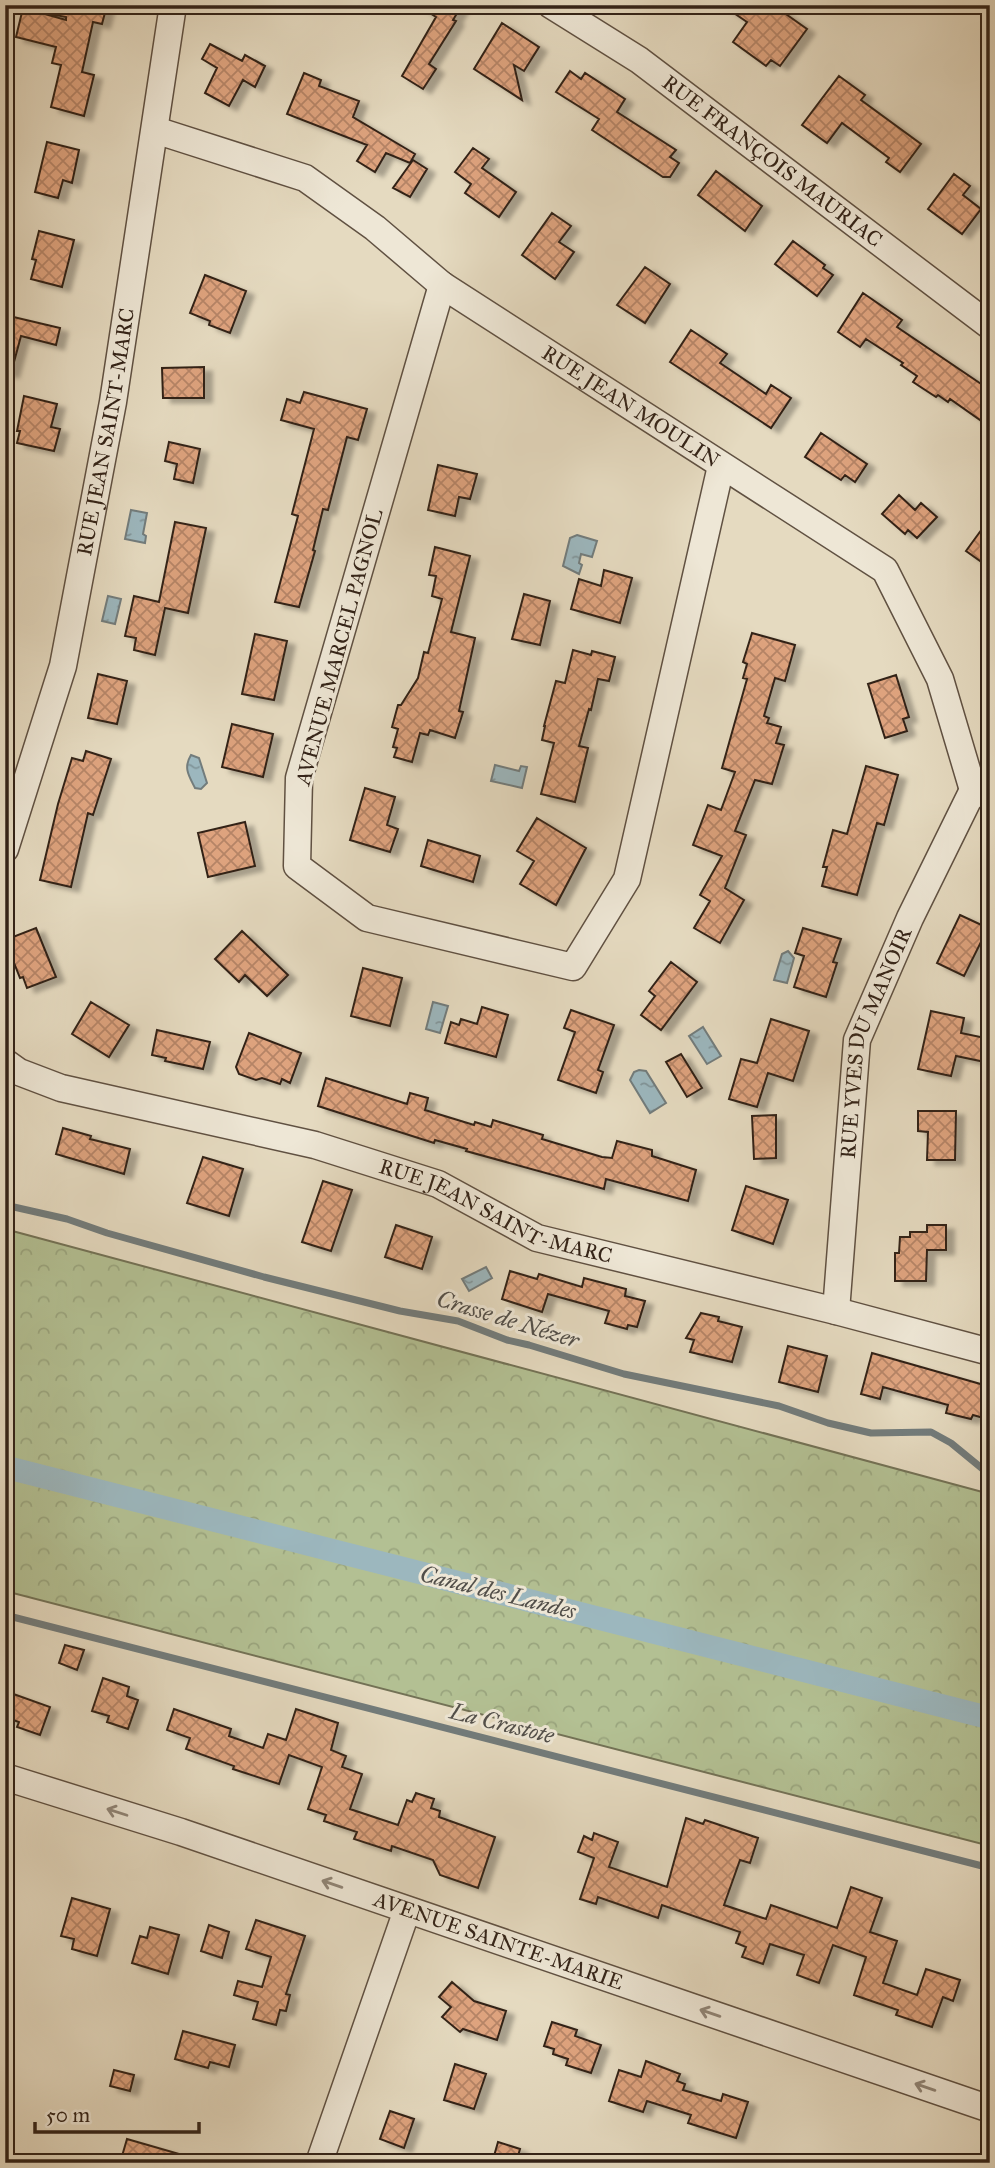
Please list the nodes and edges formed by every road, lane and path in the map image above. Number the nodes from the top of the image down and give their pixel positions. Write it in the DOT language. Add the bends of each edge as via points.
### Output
graph roads {
  1 [pos="173,5"];
  2 [pos="551,5"];
  3 [pos="155,130"];
  4 [pos="442,285"];
  5 [pos="990,326"];
  6 [pos="721,466"];
  7 [pos="982,794"];
  8 [pos="5,849"];
  9 [pos="5,1062"];
  10 [pos="836,1311"];
  11 [pos="990,1352"];
  12 [pos="5,1777"];
  13 [pos="407,1910"];
  14 [pos="990,2109"];
  15 [pos="319,2163"];
  1 -- 3 [label="street, RUE JEAN SAINT-MARC"];
  2 -- 5 [label="street, RUE FRANÇOIS MAURIAC" via="639,60"];
  3 -- 4 [label="street, RUE JEAN MOULIN" via="304,178 375,228"];
  3 -- 8 [label="street, RUE JEAN SAINT-MARC" via="113,402 63,666"];
  4 -- 6 [label="street, RUE JEAN MOULIN"];
  4 -- 6 [label="street, AVENUE MARCEL PAGNOL" via="299,778 297,866 367,918 573,967 627,879"];
  6 -- 7 [label="street, RUE JEAN MOULIN" via="885,570 940,679"];
  7 -- 10 [label="street, RUE YVES DU MANOIR" via="910,918 857,1040"];
  9 -- 10 [label="street, RUE JEAN SAINT-MARC" via="61,1088 315,1145 438,1184 537,1238"];
  10 -- 11 [label="street, RUE JEAN SAINT-MARC"];
  13 -- 12 [label="street, AVENUE SAINTE-MARIE, one-way"];
  14 -- 13 [label="street, AVENUE SAINTE-MARIE, one-way"];
  13 -- 15 [label="street"];
}
